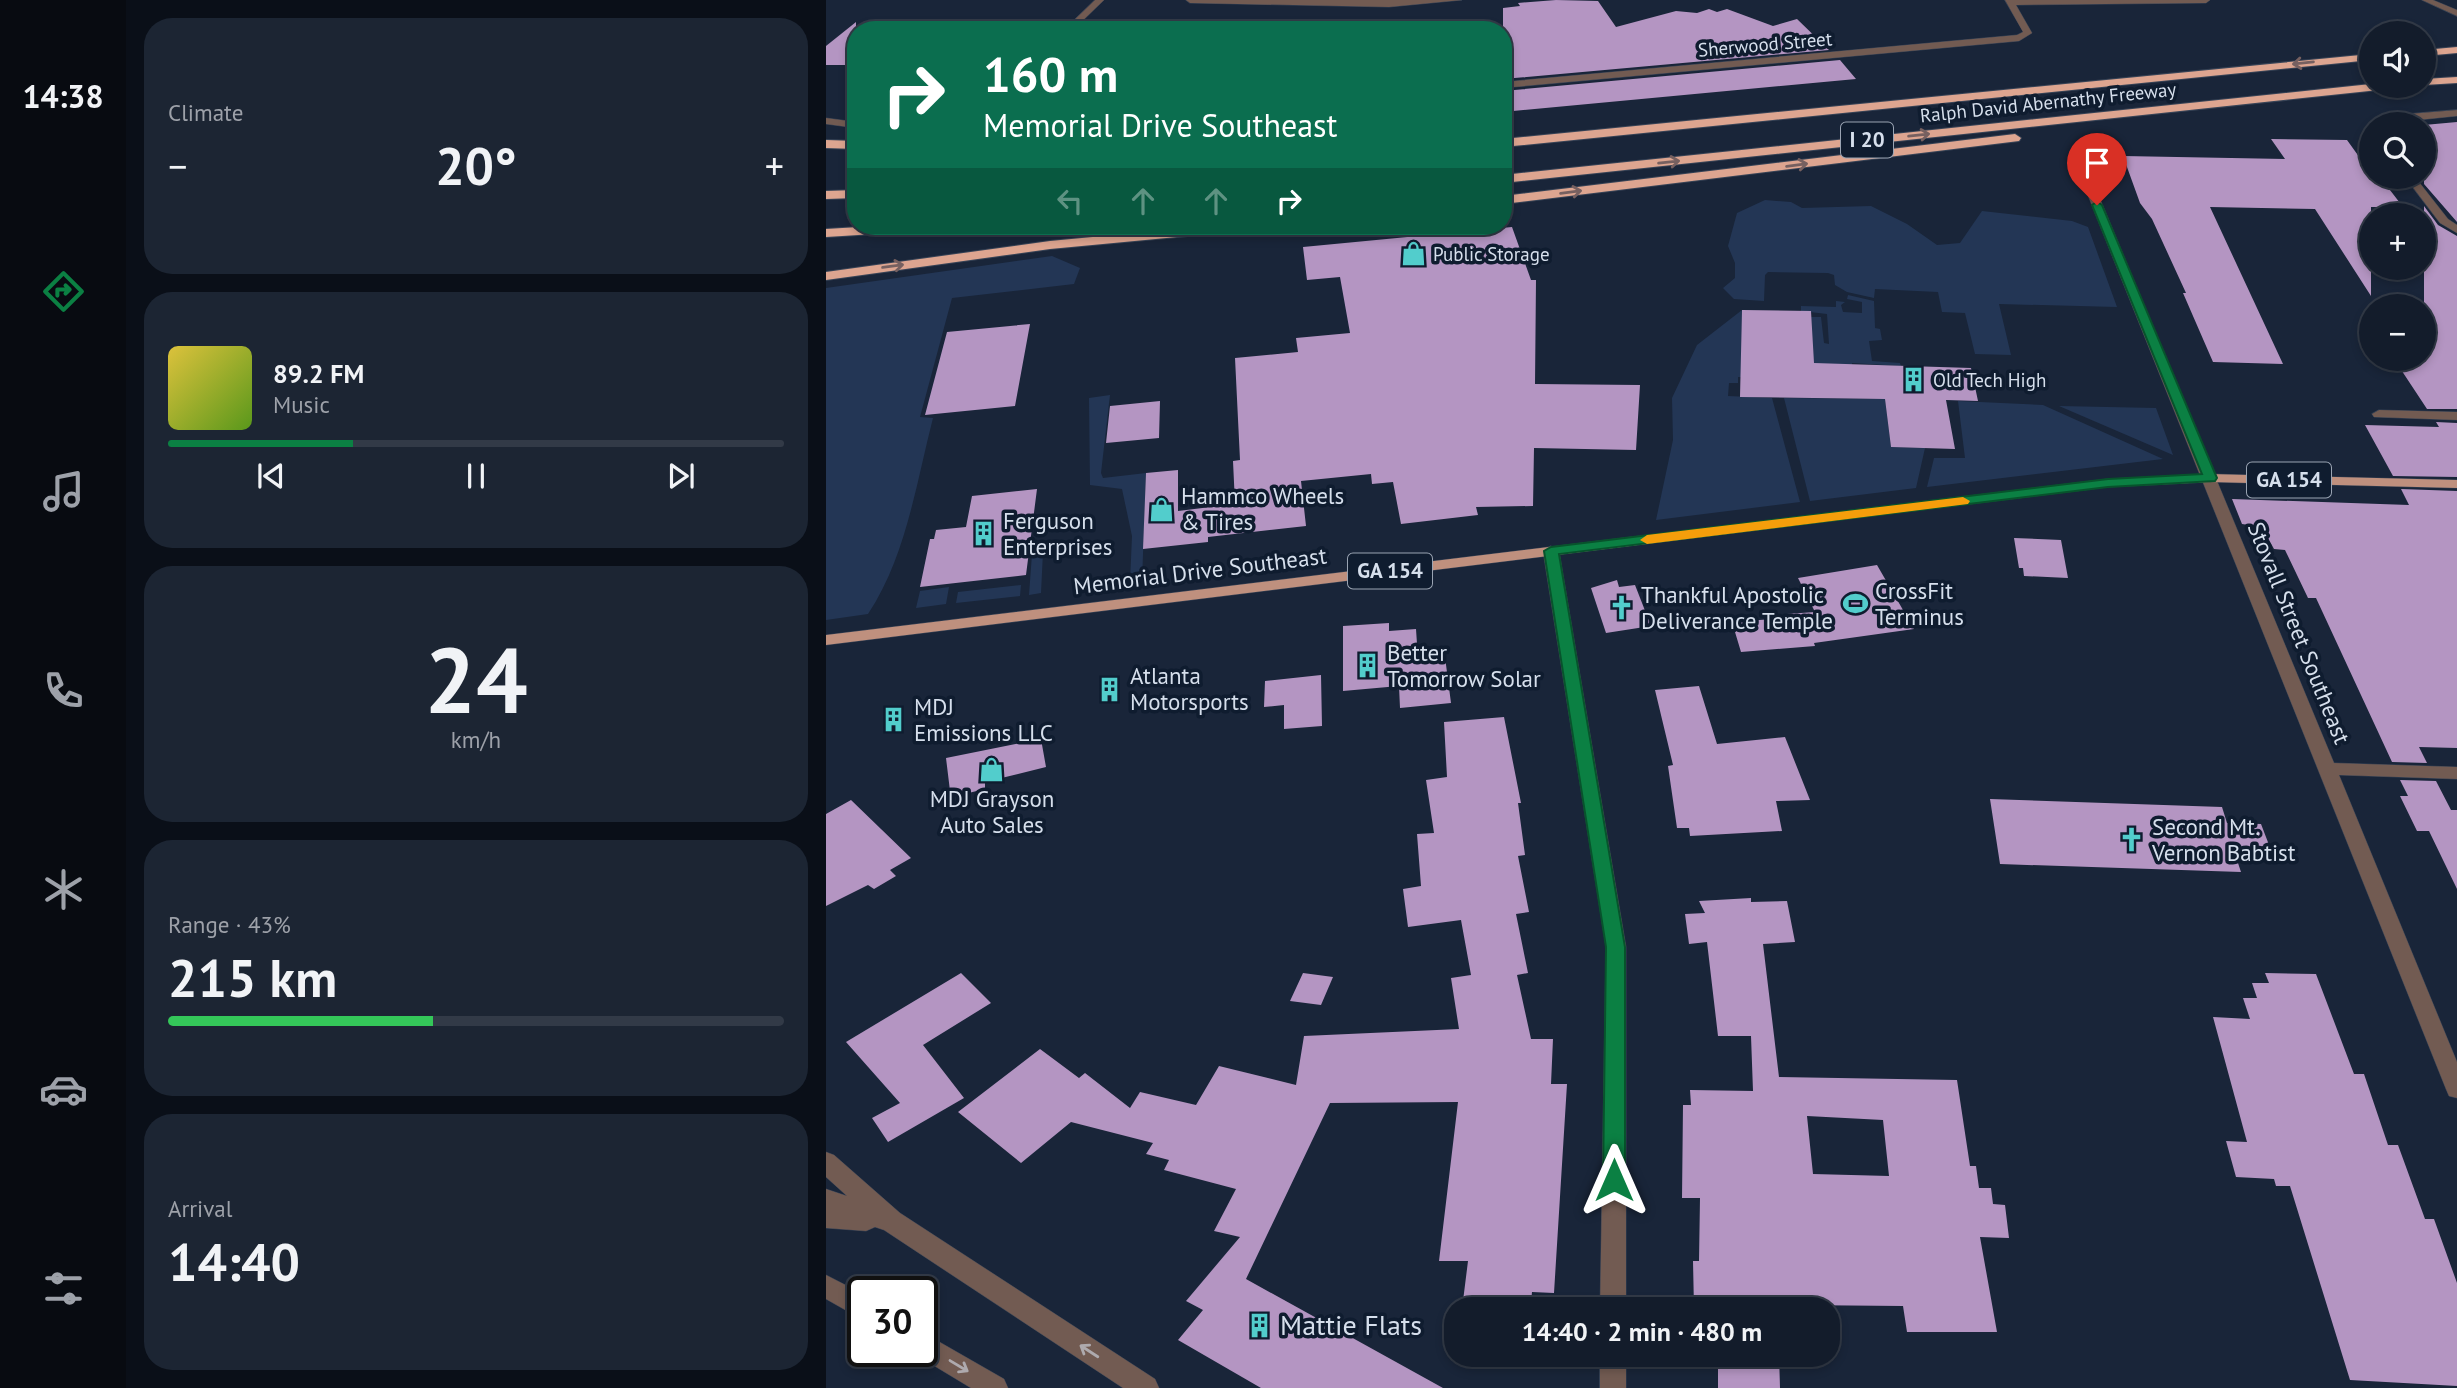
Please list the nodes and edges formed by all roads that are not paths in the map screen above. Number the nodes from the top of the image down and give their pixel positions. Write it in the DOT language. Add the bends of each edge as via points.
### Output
graph roads {
  1 [pos="1100,0"];
  2 [pos="1190,0"];
  3 [pos="1458,0"];
  4 [pos="2206,0"];
  5 [pos="2426,0"];
  6 [pos="2010,1"];
  7 [pos="2457,13"];
  8 [pos="1078,21"];
  9 [pos="2457,50"];
  10 [pos="2436,52"];
  11 [pos="2359,58"];
  12 [pos="2457,79"];
  13 [pos="2436,81"];
  14 [pos="1512,84"];
  15 [pos="2359,89"];
  16 [pos="2231,101"];
  17 [pos="1827,112"];
  18 [pos="2457,113"];
  19 [pos="2436,115"];
  20 [pos="826,121"];
  21 [pos="847,124"];
  22 [pos="1512,131"];
  23 [pos="1512,143"];
  24 [pos="826,145"];
  25 [pos="847,145"];
  26 [pos="2078,158"];
  27 [pos="1512,178"];
  28 [pos="2419,189"];
  29 [pos="847,194"];
  30 [pos="829,195"];
  31 [pos="1512,199"];
  32 [pos="2457,230"];
  33 [pos="847,232"];
  34 [pos="826,234"];
  35 [pos="1156,235"];
  36 [pos="826,276"];
  37 [pos="2379,414"];
  38 [pos="2457,415"];
  39 [pos="2210,478"];
  40 [pos="2457,484"];
  41 [pos="1551,551"];
  42 [pos="826,640"];
  43 [pos="2328,769"];
  44 [pos="2457,773"];
  45 [pos="2457,1089"];
  46 [pos="826,1162"];
  47 [pos="826,1199"];
  48 [pos="826,1217"];
  49 [pos="891,1221"];
  50 [pos="826,1286"];
  51 [pos="1613,1297"];
  52 [pos="847,1298"];
  53 [pos="938,1354"];
  54 [pos="1613,1367"];
  55 [pos="995,1388"];
  56 [pos="1146,1388"];
  57 [pos="1612,1388"];
  1 -- 8 [label="street"];
  2 -- 3 [label="street" via="1389,4"];
  4 -- 6 [label="street"];
  5 -- 7 [label="street"];
  6 -- 14 [label="street, Sherwood Street" via="2028,33 2019,38"];
  9 -- 10 [label="highway"];
  11 -- 17 [label="highway, Ralph David Abernathy Freeway / I 20, one-way"];
  12 -- 13 [label="highway"];
  15 -- 16 [label="highway, Ralph David Abernathy Freeway / I 20"];
  27 -- 16 [label="highway, Ralph David Abernathy Freeway / I 20, one-way"];
  31 -- 16 [label="highway, one-way" via="1990,142 2120,124"];
  17 -- 22 [label="highway"];
  17 -- 23 [label="highway, Ralph David Abernathy Freeway / I 20"];
  18 -- 19 [label="street"];
  20 -- 21 [label="street"];
  24 -- 25 [label="highway"];
  26 -- 39 [label="street, Stovall Street Southeast"];
  28 -- 32 [label="street"];
  29 -- 30 [label="highway"];
  33 -- 34 [label="highway"];
  36 -- 35 [label="highway, one-way"];
  37 -- 38 [label="street"];
  39 -- 40 [label="main road, Memorial Drive Southeast / GA 154"];
  39 -- 41 [label="main road, Memorial Drive Southeast / GA 154" via="2108,483"];
  39 -- 43 [label="street, Stovall Street Southeast"];
  41 -- 42 [label="main road, Memorial Drive Southeast / GA 154"];
  41 -- 51 [label="street" via="1616,947"];
  43 -- 44 [label="street"];
  43 -- 45 [label="street, Stovall Street Southeast"];
  46 -- 49 [label="street"];
  47 -- 49 [label="street"];
  48 -- 49 [label="street"];
  56 -- 49 [label="street, one-way"];
  50 -- 52 [label="street"];
  53 -- 55 [label="street, one-way"];
  54 -- 57 [label="street"];
}
